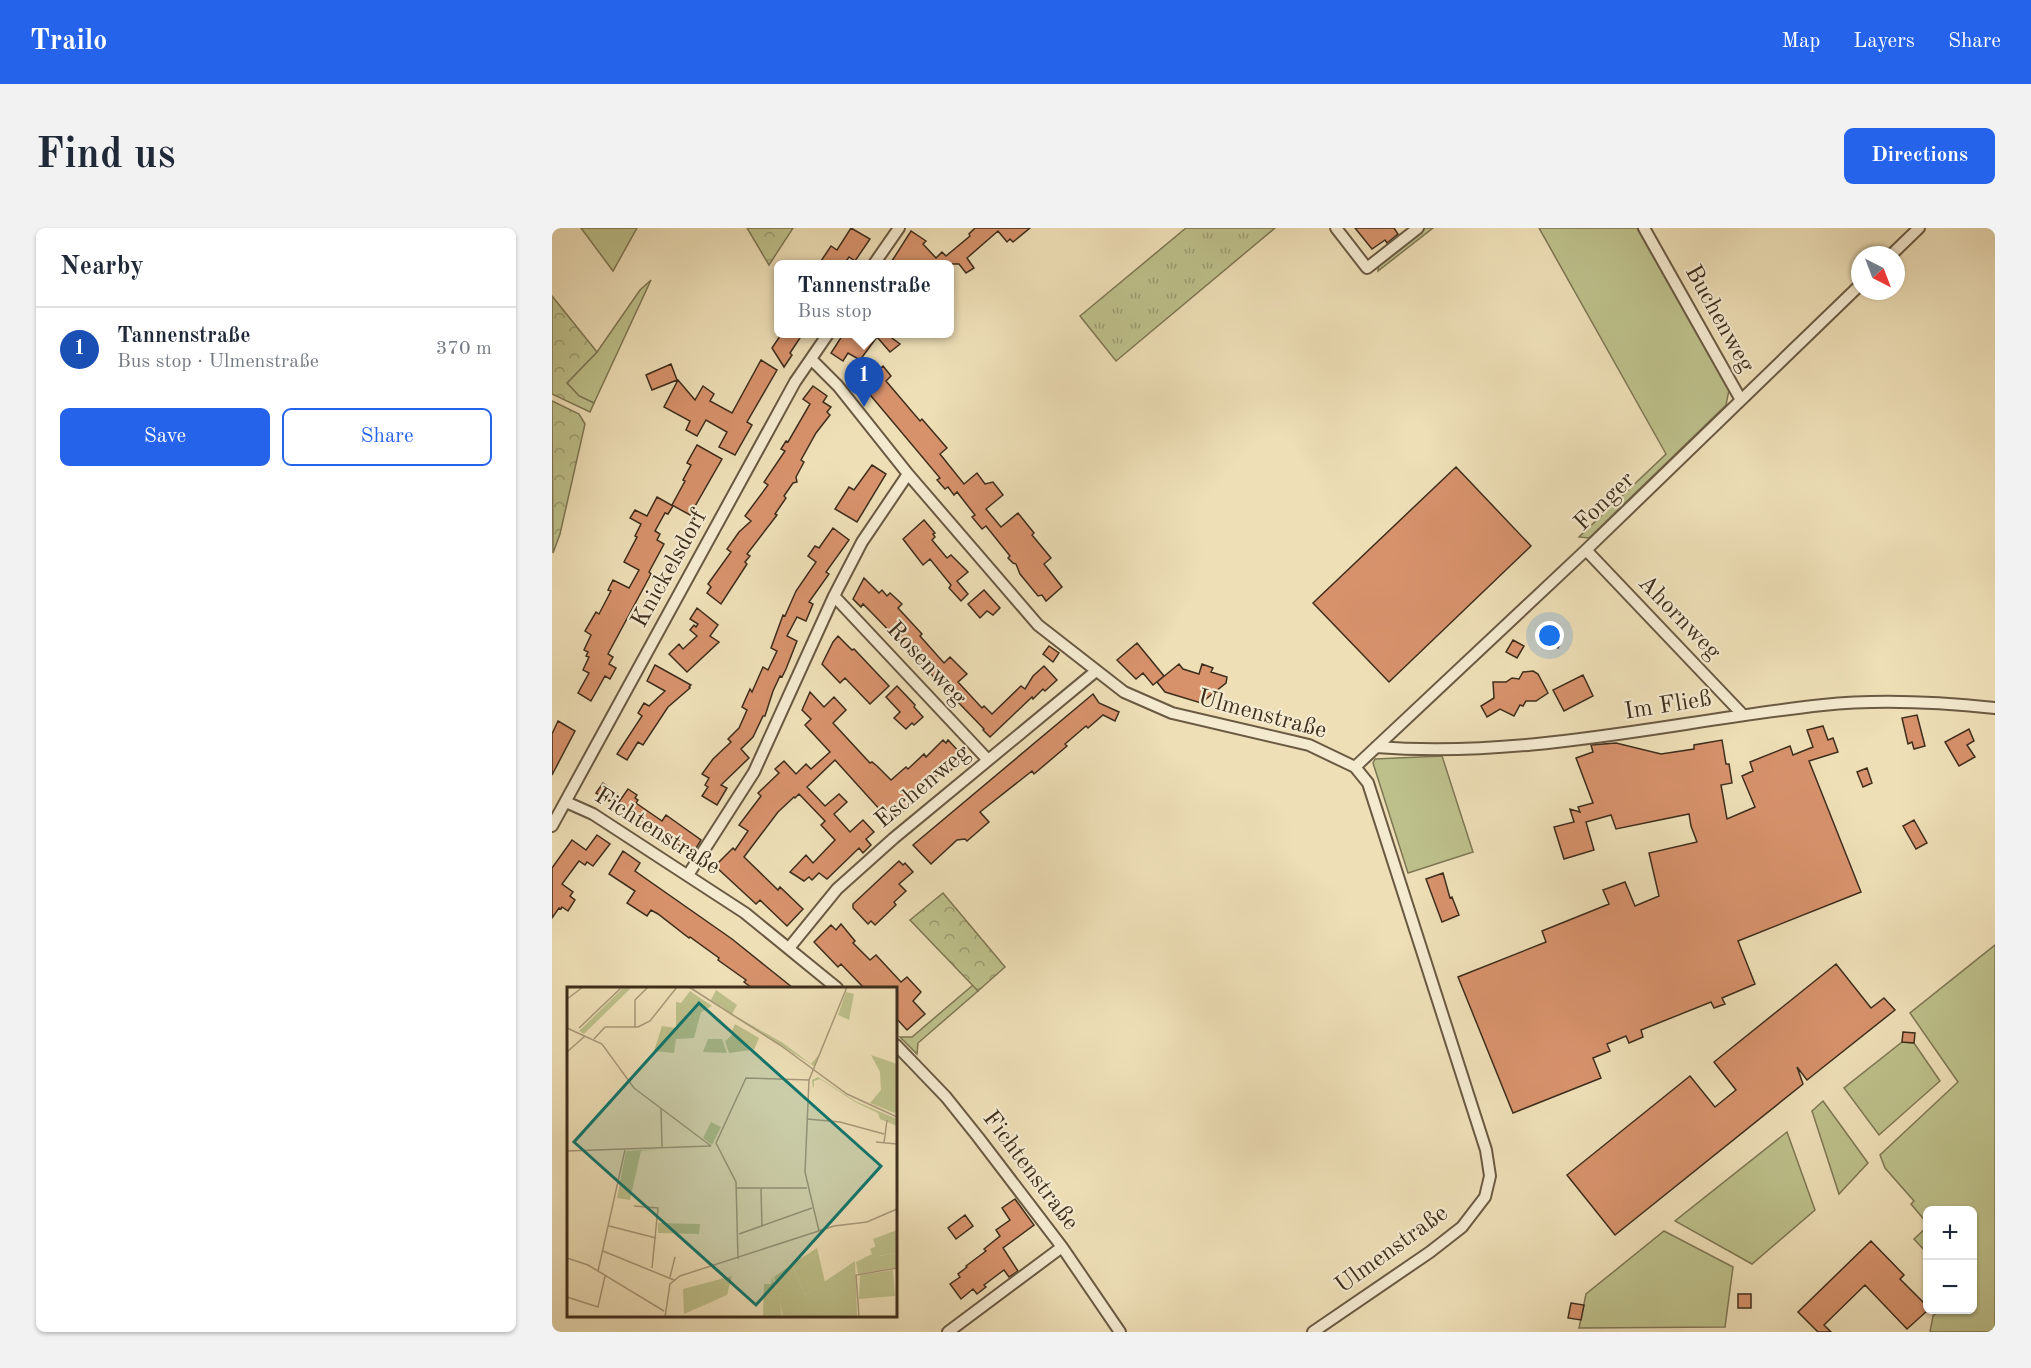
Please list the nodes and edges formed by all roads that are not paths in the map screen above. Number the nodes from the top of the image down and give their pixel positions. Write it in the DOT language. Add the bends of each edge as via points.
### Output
graph roads {
  1 [pos="899,228"];
  2 [pos="1336,228"];
  3 [pos="1418,228"];
  4 [pos="1644,228"];
  5 [pos="1919,228"];
  6 [pos="1900,246"];
  7 [pos="877,260"];
  8 [pos="1851,294"];
  9 [pos="825,338"];
  10 [pos="811,359"];
  11 [pos="1741,400"];
  12 [pos="908,474"];
  13 [pos="1586,550"];
  14 [pos="834,596"];
  15 [pos="1096,671"];
  16 [pos="1995,708"];
  17 [pos="1743,715"];
  18 [pos="1376,747"];
  19 [pos="988,760"];
  20 [pos="1355,768"];
  21 [pos="566,802"];
  22 [pos="552,826"];
  23 [pos="688,875"];
  24 [pos="789,948"];
  25 [pos="836,987"];
  26 [pos="897,1046"];
  27 [pos="1062,1247"];
  28 [pos="948,1332"];
  29 [pos="1120,1332"];
  30 [pos="1313,1332"];
  1 -- 7 [label="street"];
  2 -- 3 [label="street" via="1366,268"];
  4 -- 11 [label="street, Buchenweg"];
  5 -- 6 [label="street"];
  8 -- 11 [label="street, Fonger"];
  9 -- 10 [label="street, Knickelsdorf"];
  10 -- 12 [label="street, Ulmenstraße" via="838,386"];
  10 -- 21 [label="street, Knickelsdorf"];
  11 -- 13 [label="street, Fonger"];
  12 -- 14 [label="street" via="862,542"];
  12 -- 15 [label="street, Ulmenstraße" via="1038,625"];
  13 -- 17 [label="street, Ahornweg"];
  13 -- 18 [label="street, Fonger"];
  14 -- 19 [label="street, Rosenweg"];
  14 -- 23 [label="street" via="754,772"];
  15 -- 19 [label="street, Eschenweg"];
  15 -- 20 [label="street, Ulmenstraße" via="1124,692 1172,713 1309,745"];
  16 -- 17 [label="street, Im Fließ" via="1882,703"];
  17 -- 18 [label="street, Im Fließ" via="1521,747"];
  18 -- 20 [label="street"];
  19 -- 24 [label="street, Eschenweg" via="837,889"];
  20 -- 30 [label="street, Ulmenstraße" via="1368,783 1486,1150 1490,1176 1482,1204 1462,1227"];
  21 -- 22 [label="street, Knickelsdorf"];
  21 -- 23 [label="street, Fichtenstraße" via="592,814"];
  23 -- 24 [label="street, Fichtenstraße"];
  24 -- 25 [label="street, Fichtenstraße"];
  26 -- 27 [label="street, Fichtenstraße" via="946,1097"];
  27 -- 28 [label="street"];
  27 -- 29 [label="street, Fichtenstraße"];
}
